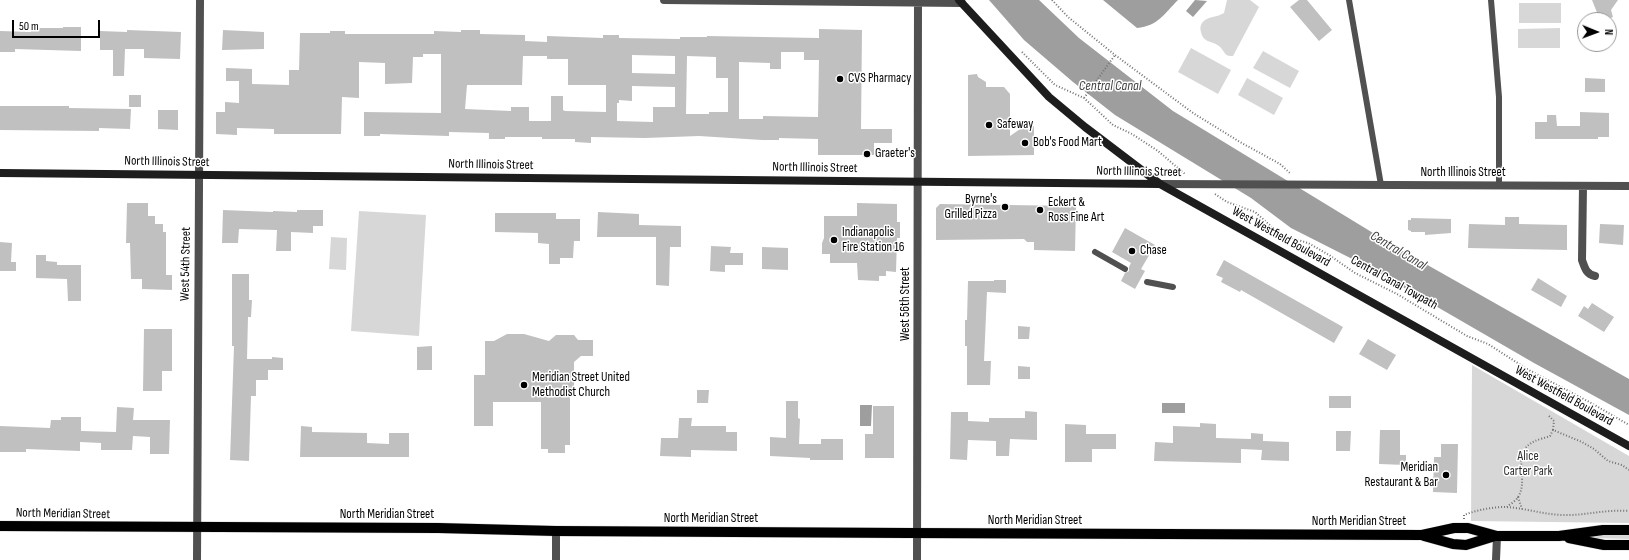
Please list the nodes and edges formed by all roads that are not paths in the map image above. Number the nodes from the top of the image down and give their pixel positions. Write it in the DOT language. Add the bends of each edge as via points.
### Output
graph roads {
  1 [pos="200,0"];
  2 [pos="664,0"];
  3 [pos="1349,0"];
  4 [pos="1491,0"];
  5 [pos="918,1"];
  6 [pos="960,1"];
  7 [pos="0,173"];
  8 [pos="199,175"];
  9 [pos="919,181"];
  10 [pos="1160,184"];
  11 [pos="1381,185"];
  12 [pos="1500,185"];
  13 [pos="1583,186"];
  14 [pos="1629,186"];
  15 [pos="1095,252"];
  16 [pos="1125,269"];
  17 [pos="1595,276"];
  18 [pos="1147,282"];
  19 [pos="1173,287"];
  20 [pos="1629,446"];
  21 [pos="0,526"];
  22 [pos="197,528"];
  23 [pos="1629,530"];
  24 [pos="556,531"];
  25 [pos="917,534"];
  26 [pos="1422,535"];
  27 [pos="1496,536"];
  28 [pos="1559,536"];
  29 [pos="1629,545"];
  30 [pos="197,560"];
  31 [pos="556,560"];
  32 [pos="917,560"];
  33 [pos="1496,560"];
  1 -- 8 [label="street, West 54th Street"];
  2 -- 5 [label="street"];
  3 -- 11 [label="lane"];
  4 -- 12 [label="lane" via="1499,97"];
  5 -- 6 [label="street"];
  5 -- 9 [label="street, West 56th Street"];
  6 -- 10 [label="street, West Westfield Boulevard" via="1049,97"];
  7 -- 8 [label="street, North Illinois Street"];
  8 -- 9 [label="street, North Illinois Street"];
  8 -- 22 [label="street, West 54th Street"];
  9 -- 10 [label="street, North Illinois Street"];
  9 -- 25 [label="street, West 56th Street"];
  10 -- 11 [label="street, North Illinois Street"];
  10 -- 20 [label="street, West Westfield Boulevard"];
  11 -- 12 [label="street, North Illinois Street"];
  12 -- 13 [label="street, North Illinois Street"];
  13 -- 14 [label="street, North Illinois Street"];
  13 -- 17 [label="street" via="1582,260 1586,271"];
  15 -- 16 [label="lane"];
  18 -- 19 [label="lane"];
  21 -- 22 [label="main road, North Meridian Street"];
  22 -- 24 [label="main road, North Meridian Street" via="438,528"];
  22 -- 30 [label="street, West 54th Street"];
  23 -- 28 [label="main road, North Meridian Street" via="1603,530"];
  24 -- 25 [label="main road, North Meridian Street"];
  24 -- 31 [label="street"];
  25 -- 26 [label="main road, North Meridian Street"];
  25 -- 32 [label="street, West 56th Street"];
  26 -- 27 [label="main road, North Meridian Street" via="1454,528 1468,528"];
  26 -- 27 [label="main road, North Meridian Street" via="1466,545"];
  27 -- 28 [label="main road, North Meridian Street"];
  27 -- 33 [label="street"];
  28 -- 29 [label="main road, North Meridian Street" via="1604,545"];
}
